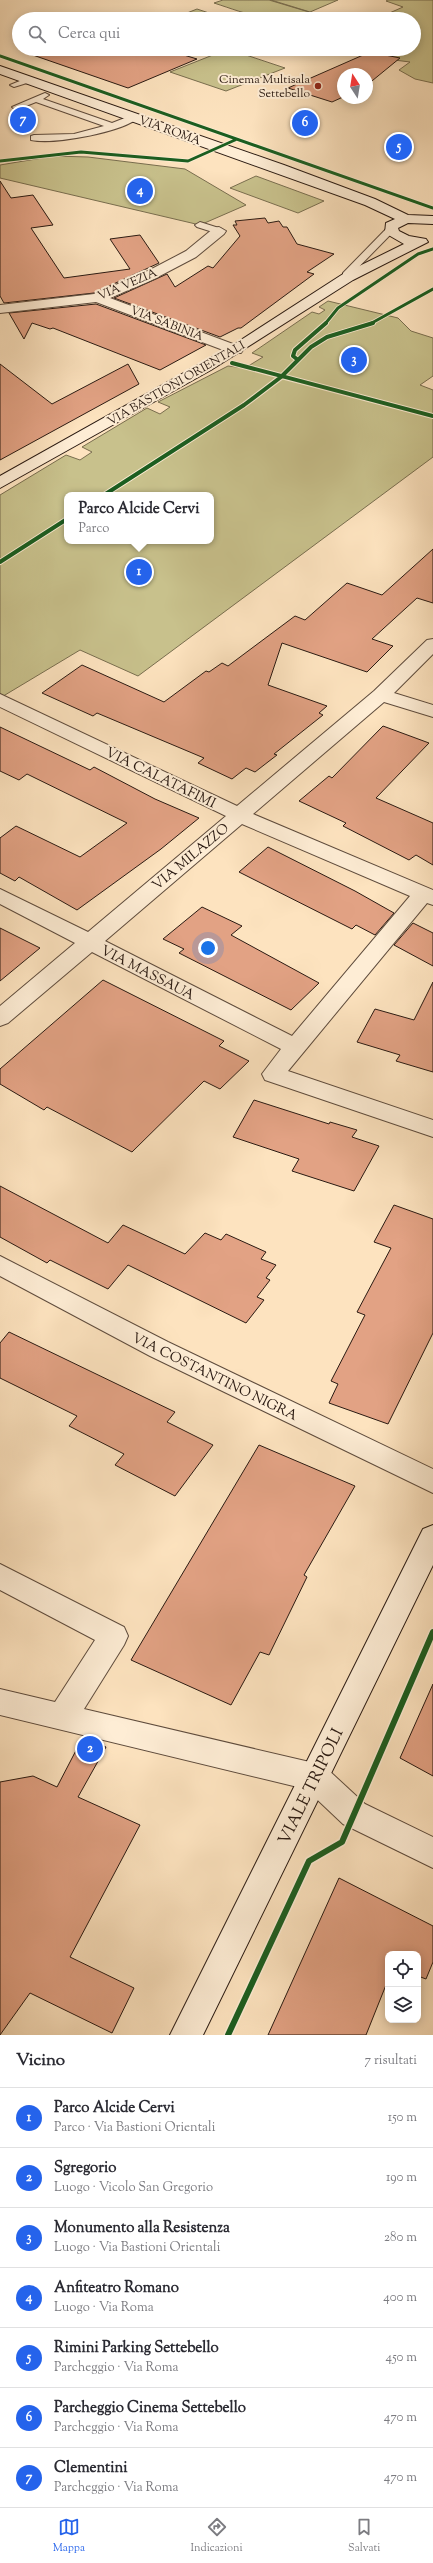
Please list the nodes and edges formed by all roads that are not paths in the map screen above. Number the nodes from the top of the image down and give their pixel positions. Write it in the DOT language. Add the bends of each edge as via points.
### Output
graph roads {
  1 [pos="0,70"];
  2 [pos="27,80"];
  3 [pos="14,85"];
  4 [pos="57,90"];
  5 [pos="36,99"];
  6 [pos="16,107"];
  7 [pos="135,117"];
  8 [pos="114,127"];
  9 [pos="34,138"];
  10 [pos="406,219"];
  11 [pos="433,220"];
  12 [pos="200,225"];
  13 [pos="390,230"];
  14 [pos="219,231"];
  15 [pos="427,241"];
  16 [pos="346,275"];
  17 [pos="97,298"];
  18 [pos="0,309"];
  19 [pos="236,350"];
  20 [pos="0,483"];
  21 [pos="433,644"];
  22 [pos="381,694"];
  23 [pos="0,700"];
  24 [pos="433,711"];
  25 [pos="239,815"];
  26 [pos="428,895"];
  27 [pos="0,896"];
  28 [pos="89,942"];
  29 [pos="0,1018"];
  30 [pos="296,1047"];
  31 [pos="433,1129"];
  32 [pos="0,1265"];
  33 [pos="433,1482"];
  34 [pos="433,1537"];
  35 [pos="0,1576"];
  36 [pos="0,1702"];
  37 [pos="62,1717"];
  38 [pos="314,1777"];
  39 [pos="433,1853"];
  40 [pos="186,2035"];
  1 -- 2 [label="street, VIA ROMA"];
  2 -- 3 [label="lane"];
  2 -- 4 [label="street, VIA ROMA"];
  4 -- 5 [label="lane"];
  4 -- 7 [label="street, VIA ROMA"];
  5 -- 6 [label="lane"];
  5 -- 8 [label="lane"];
  7 -- 8 [label="lane"];
  7 -- 10 [label="street, VIA ROMA" via="370,202"];
  8 -- 9 [label="lane" via="55,139"];
  10 -- 11 [label="street"];
  10 -- 13 [label="street" via="394,223"];
  12 -- 14 [label="lane"];
  13 -- 15 [label="street" via="400,238"];
  13 -- 16 [label="lane, VIA BASTIONI ORIENTALI"];
  14 -- 17 [label="street, VIA VEZIA" via="191,254 149,276"];
  15 -- 16 [label="street, VIA BASTIONI ORIENTALI" via="398,249"];
  16 -- 19 [label="street, VIA BASTIONI ORIENTALI"];
  17 -- 18 [label="street, VIA VEZIA"];
  17 -- 19 [label="street, VIA SABINIA"];
  19 -- 20 [label="street, VIA BASTIONI ORIENTALI"];
  21 -- 22 [label="street, VIA MILAZZO"];
  22 -- 24 [label="street"];
  22 -- 25 [label="street, VIA MILAZZO"];
  23 -- 25 [label="street, VIA CALATAFIMI"];
  25 -- 26 [label="street, VIA CALATAFIMI"];
  25 -- 28 [label="street, VIA MILAZZO"];
  26 -- 30 [label="street"];
  27 -- 28 [label="street, VIA MASSAUA"];
  28 -- 29 [label="street, VIA MILAZZO"];
  28 -- 30 [label="street, VIA MASSAUA"];
  30 -- 31 [label="street" via="273,1074"];
  32 -- 33 [label="street, VIA COSTANTINO NIGRA" via="159,1349"];
  34 -- 38 [label="street, VIALE TRIPOLI"];
  35 -- 37 [label="street" via="114,1636"];
  36 -- 37 [label="street"];
  37 -- 38 [label="street"];
  38 -- 39 [label="street" via="354,1814"];
  38 -- 40 [label="street, VIALE TRIPOLI"];
}
